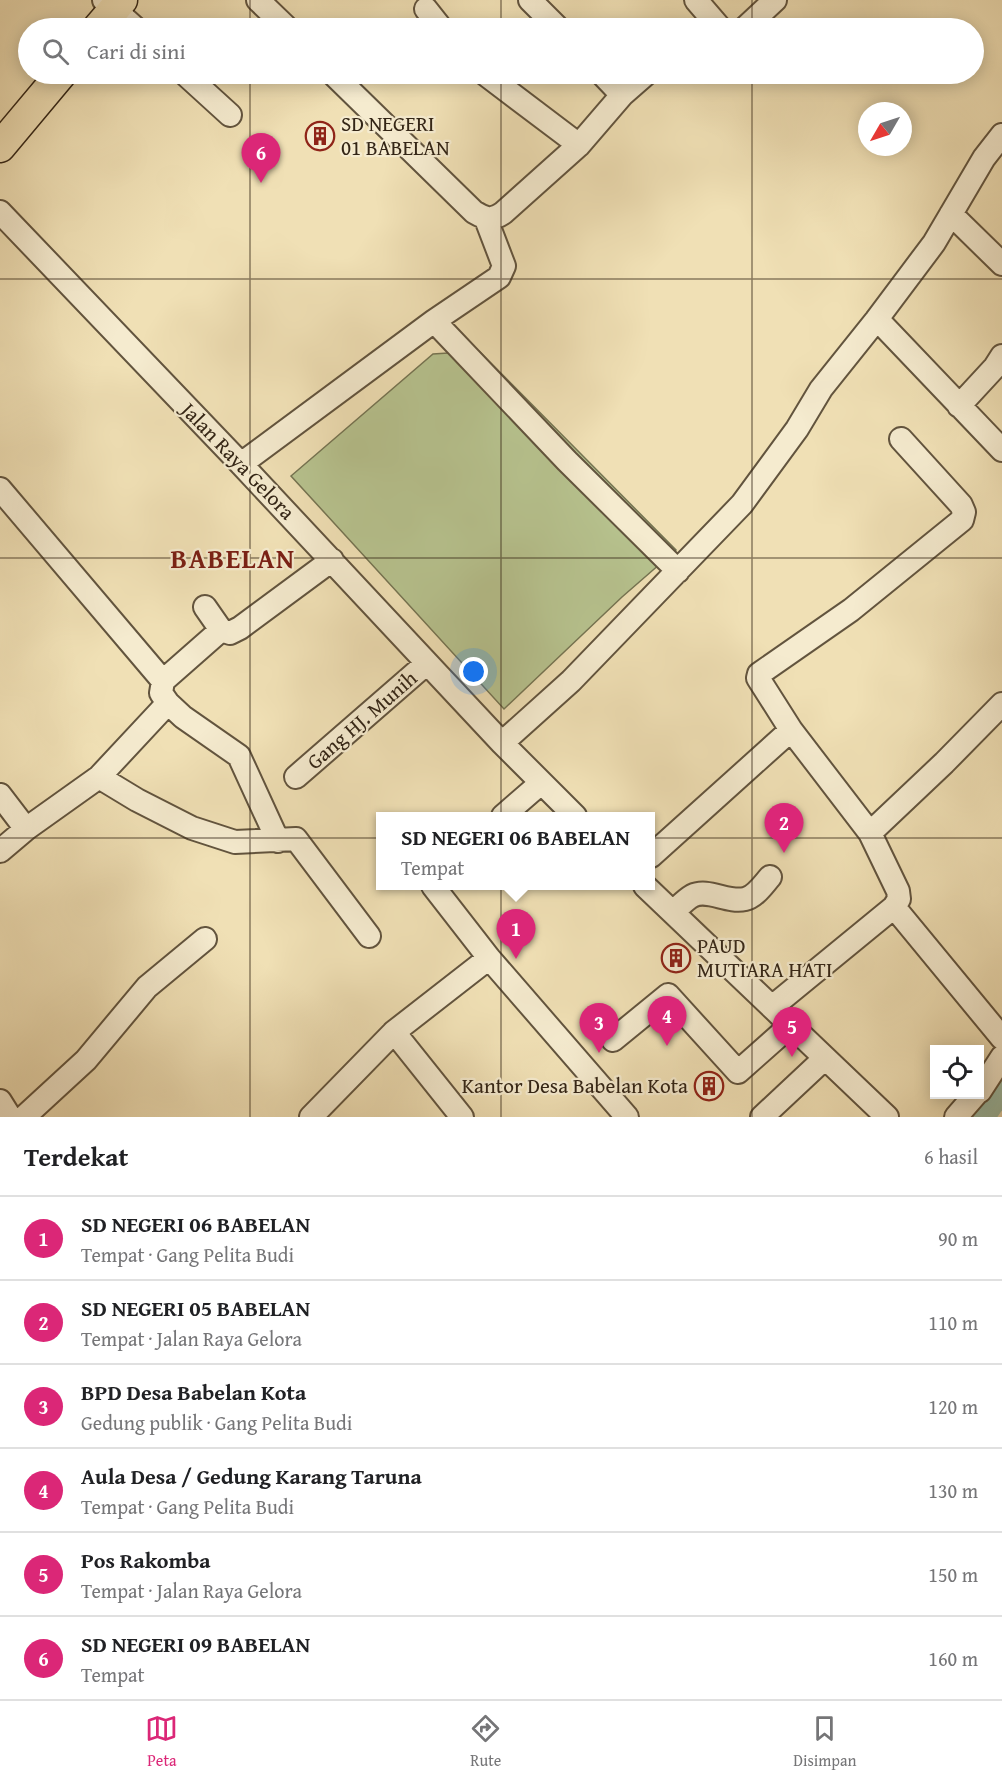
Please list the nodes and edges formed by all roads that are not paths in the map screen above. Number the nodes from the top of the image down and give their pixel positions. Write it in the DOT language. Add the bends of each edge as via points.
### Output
graph roads {
  1 [pos="258,0"];
  2 [pos="530,0"];
  3 [pos="696,0"];
  4 [pos="775,0"];
  5 [pos="426,9"];
  6 [pos="277,18"];
  7 [pos="433,18"];
  8 [pos="548,18"];
  9 [pos="711,18"];
  10 [pos="756,18"];
  11 [pos="53,84"];
  12 [pos="196,84"];
  13 [pos="343,84"];
  14 [pos="498,84"];
  15 [pos="612,84"];
  16 [pos="635,84"];
  17 [pos="622,95"];
  18 [pos="230,115"];
  19 [pos="1000,144"];
  20 [pos="579,145"];
  21 [pos="0,147"];
  22 [pos="0,212"];
  23 [pos="951,214"];
  24 [pos="486,219"];
  25 [pos="1002,264"];
  26 [pos="878,319"];
  27 [pos="434,321"];
  28 [pos="1002,356"];
  29 [pos="959,406"];
  30 [pos="901,439"];
  31 [pos="1002,450"];
  32 [pos="241,464"];
  33 [pos="0,489"];
  34 [pos="332,560"];
  35 [pos="678,571"];
  36 [pos="205,607"];
  37 [pos="221,630"];
  38 [pos="427,663"];
  39 [pos="163,681"];
  40 [pos="168,704"];
  41 [pos="1002,704"];
  42 [pos="791,730"];
  43 [pos="502,742"];
  44 [pos="99,777"];
  45 [pos="296,777"];
  46 [pos="540,783"];
  47 [pos="0,795"];
  48 [pos="507,812"];
  49 [pos="571,812"];
  50 [pos="26,829"];
  51 [pos="870,833"];
  52 [pos="278,841"];
  53 [pos="0,851"];
  54 [pos="655,852"];
  55 [pos="770,877"];
  56 [pos="437,890"];
  57 [pos="650,890"];
  58 [pos="894,907"];
  59 [pos="673,912"];
  60 [pos="369,936"];
  61 [pos="205,939"];
  62 [pos="489,958"];
  63 [pos="772,1007"];
  64 [pos="791,1025"];
  65 [pos="394,1032"];
  66 [pos="1002,1038"];
  67 [pos="613,1040"];
  68 [pos="1002,1057"];
  69 [pos="824,1059"];
  70 [pos="984,1085"];
  71 [pos="972,1099"];
  72 [pos="0,1101"];
  73 [pos="10,1117"];
  74 [pos="24,1117"];
  75 [pos="311,1117"];
  76 [pos="462,1117"];
  77 [pos="627,1117"];
  78 [pos="762,1117"];
  79 [pos="887,1117"];
  80 [pos="956,1117"];
  1 -- 6 [label="street"];
  2 -- 8 [label="street"];
  3 -- 9 [label="street"];
  4 -- 10 [label="street"];
  5 -- 7 [label="street"];
  11 -- 21 [label="main road"];
  12 -- 18 [label="street"];
  13 -- 24 [label="street" via="474,212"];
  14 -- 20 [label="street"];
  15 -- 17 [label="street"];
  16 -- 17 [label="street"];
  17 -- 20 [label="street"];
  19 -- 23 [label="street" via="984,158"];
  20 -- 24 [label="street" via="503,213"];
  22 -- 32 [label="street, Jalan Raya Gelora"];
  23 -- 25 [label="street"];
  23 -- 26 [label="street"];
  24 -- 27 [label="street" via="504,266 502,273"];
  26 -- 29 [label="street"];
  26 -- 35 [label="street" via="821,389 742,504"];
  27 -- 32 [label="street"];
  27 -- 35 [label="street"];
  28 -- 29 [label="street"];
  29 -- 31 [label="street"];
  30 -- 42 [label="street" via="961,505 962,520 851,610 759,674 760,682"];
  32 -- 34 [label="street, Jalan Raya Gelora"];
  33 -- 39 [label="street"];
  34 -- 37 [label="street" via="240,628 230,633"];
  34 -- 38 [label="street, Jalan Raya Gelora"];
  35 -- 43 [label="street" via="571,681"];
  36 -- 37 [label="street"];
  37 -- 39 [label="street"];
  38 -- 43 [label="street, Jalan Raya Gelora"];
  38 -- 45 [label="street, Gang HJ. Munih"];
  39 -- 40 [label="street" via="161,693"];
  40 -- 44 [label="street"];
  40 -- 52 [label="street" via="238,756"];
  41 -- 51 [label="street"];
  42 -- 51 [label="street"];
  42 -- 54 [label="street"];
  43 -- 46 [label="street, Jalan Raya Gelora"];
  44 -- 50 [label="street"];
  44 -- 52 [label="street" via="192,828 235,842"];
  46 -- 48 [label="street"];
  46 -- 49 [label="street, Jalan Raya Gelora"];
  47 -- 50 [label="street"];
  50 -- 53 [label="street"];
  51 -- 58 [label="street" via="898,891"];
  52 -- 60 [label="street" via="296,839"];
  55 -- 59 [label="street" via="746,899 692,896"];
  56 -- 62 [label="street"];
  57 -- 59 [label="street"];
  58 -- 63 [label="street"];
  58 -- 66 [label="street"];
  59 -- 63 [label="street"];
  61 -- 74 [label="street" via="147,987 86,1060"];
  62 -- 65 [label="street"];
  62 -- 77 [label="street"];
  63 -- 64 [label="street"];
  64 -- 67 [label="street" via="738,1072 668,995"];
  64 -- 69 [label="street"];
  65 -- 75 [label="street"];
  65 -- 76 [label="street"];
  68 -- 70 [label="street"];
  69 -- 78 [label="street"];
  69 -- 79 [label="street"];
  71 -- 80 [label="street"];
  72 -- 73 [label="street"];
}
